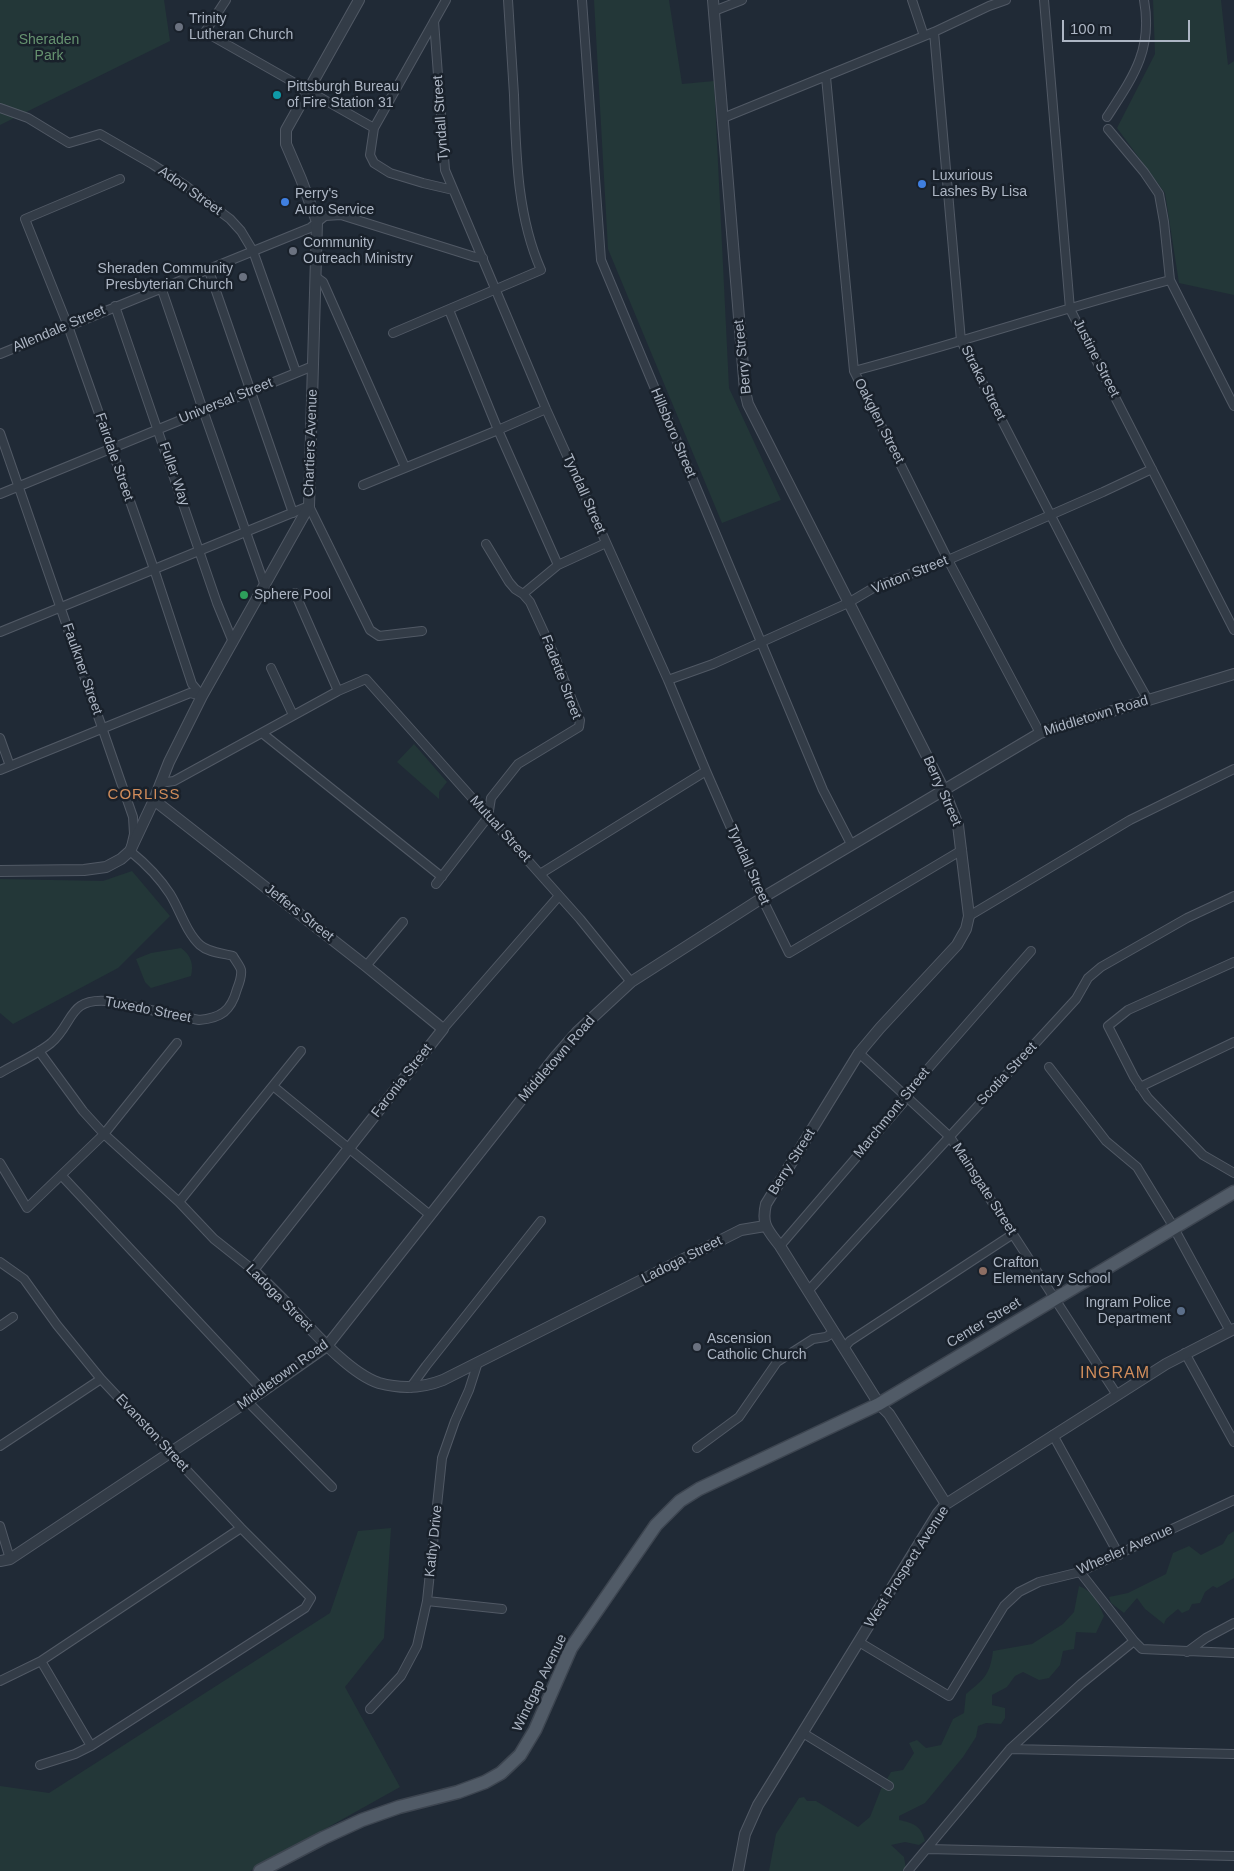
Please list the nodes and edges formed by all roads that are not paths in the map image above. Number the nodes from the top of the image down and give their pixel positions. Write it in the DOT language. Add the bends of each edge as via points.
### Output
graph roads {
  1 [pos="226,0"];
  2 [pos="359,0"];
  3 [pos="446,0"];
  4 [pos="508,0"];
  5 [pos="582,0"];
  6 [pos="713,0"];
  7 [pos="742,0"];
  8 [pos="912,0"];
  9 [pos="1006,0"];
  10 [pos="1044,0"];
  11 [pos="1144,0"];
  12 [pos="714,11"];
  13 [pos="434,21"];
  14 [pos="934,32"];
  15 [pos="924,36"];
  16 [pos="826,76"];
  17 [pos="308,92"];
  18 [pos="0,108"];
  19 [pos="1107,117"];
  20 [pos="722,118"];
  21 [pos="374,128"];
  22 [pos="1108,129"];
  23 [pos="120,179"];
  24 [pos="453,190"];
  25 [pos="317,222"];
  26 [pos="253,251"];
  27 [pos="483,258"];
  28 [pos="208,268"];
  29 [pos="316,277"];
  30 [pos="1170,280"];
  31 [pos="162,287"];
  32 [pos="496,290"];
  33 [pos="115,306"];
  34 [pos="1070,309"];
  35 [pos="449,310"];
  36 [pos="68,326"];
  37 [pos="393,333"];
  38 [pos="961,341"];
  39 [pos="0,354"];
  40 [pos="313,366"];
  41 [pos="854,371"];
  42 [pos="296,372"];
  43 [pos="251,392"];
  44 [pos="1234,406"];
  45 [pos="546,409"];
  46 [pos="203,410"];
  47 [pos="158,429"];
  48 [pos="498,430"];
  49 [pos="0,433"];
  50 [pos="111,448"];
  51 [pos="405,467"];
  52 [pos="1152,469"];
  53 [pos="363,485"];
  54 [pos="19,486"];
  55 [pos="0,494"];
  56 [pos="309,506"];
  57 [pos="293,513"];
  58 [pos="1051,514"];
  59 [pos="246,531"];
  60 [pos="606,543"];
  61 [pos="486,544"];
  62 [pos="199,551"];
  63 [pos="948,560"];
  64 [pos="558,565"];
  65 [pos="154,569"];
  66 [pos="265,586"];
  67 [pos="294,593"];
  68 [pos="523,594"];
  69 [pos="848,603"];
  70 [pos="60,607"];
  71 [pos="1234,630"];
  72 [pos="422,631"];
  73 [pos="0,632"];
  74 [pos="233,642"];
  75 [pos="761,642"];
  76 [pos="271,668"];
  77 [pos="1234,674"];
  78 [pos="668,680"];
  79 [pos="338,691"];
  80 [pos="202,696"];
  81 [pos="1148,700"];
  82 [pos="294,715"];
  83 [pos="102,729"];
  84 [pos="262,733"];
  85 [pos="1040,733"];
  86 [pos="0,738"];
  87 [pos="10,766"];
  88 [pos="1234,769"];
  89 [pos="0,770"];
  90 [pos="706,771"];
  91 [pos="160,783"];
  92 [pos="944,790"];
  93 [pos="154,800"];
  94 [pos="488,817"];
  95 [pos="850,844"];
  96 [pos="962,850"];
  97 [pos="130,851"];
  98 [pos="0,871"];
  99 [pos="540,874"];
  100 [pos="558,896"];
  101 [pos="1234,896"];
  102 [pos="762,898"];
  103 [pos="969,916"];
  104 [pos="403,922"];
  105 [pos="1032,951"];
  106 [pos="1234,962"];
  107 [pos="366,966"];
  108 [pos="631,982"];
  109 [pos="443,1029"];
  110 [pos="1234,1042"];
  111 [pos="176,1043"];
  112 [pos="40,1051"];
  113 [pos="301,1051"];
  114 [pos="859,1054"];
  115 [pos="1049,1067"];
  116 [pos="0,1073"];
  117 [pos="273,1086"];
  118 [pos="1140,1087"];
  119 [pos="904,1095"];
  120 [pos="104,1134"];
  121 [pos="950,1137"];
  122 [pos="348,1149"];
  123 [pos="0,1163"];
  124 [pos="1234,1173"];
  125 [pos="62,1176"];
  126 [pos="1234,1192"];
  127 [pos="179,1202"];
  128 [pos="430,1215"];
  129 [pos="541,1221"];
  130 [pos="765,1226"];
  131 [pos="1174,1228"];
  132 [pos="1013,1234"];
  133 [pos="780,1246"];
  134 [pos="0,1262"];
  135 [pos="253,1270"];
  136 [pos="808,1291"];
  137 [pos="1054,1299"];
  138 [pos="13,1317"];
  139 [pos="0,1326"];
  140 [pos="1232,1330"];
  141 [pos="834,1332"];
  142 [pos="327,1346"];
  143 [pos="844,1348"];
  144 [pos="1186,1353"];
  145 [pos="478,1362"];
  146 [pos="102,1379"];
  147 [pos="410,1388"];
  148 [pos="263,1391"];
  149 [pos="1117,1395"];
  150 [pos="247,1401"];
  151 [pos="879,1404"];
  152 [pos="1054,1435"];
  153 [pos="1234,1442"];
  154 [pos="0,1446"];
  155 [pos="697,1448"];
  156 [pos="170,1452"];
  157 [pos="332,1487"];
  158 [pos="1234,1500"];
  159 [pos="946,1504"];
  160 [pos="0,1526"];
  161 [pos="241,1528"];
  162 [pos="1119,1555"];
  163 [pos="5,1560"];
  164 [pos="1080,1572"];
  165 [pos="427,1601"];
  166 [pos="502,1609"];
  167 [pos="1234,1623"];
  168 [pos="1134,1641"];
  169 [pos="859,1642"];
  170 [pos="1187,1652"];
  171 [pos="1234,1652"];
  172 [pos="41,1661"];
  173 [pos="0,1681"];
  174 [pos="370,1709"];
  175 [pos="803,1733"];
  176 [pos="91,1746"];
  177 [pos="1010,1749"];
  178 [pos="1234,1754"];
  179 [pos="40,1765"];
  180 [pos="888,1786"];
  181 [pos="927,1849"];
  182 [pos="1234,1856"];
  183 [pos="260,1871"];
  184 [pos="738,1871"];
  185 [pos="908,1871"];
  1 -- 17 [label="street" via="205,32"];
  2 -- 17 [label="street, Chartiers Avenue"];
  3 -- 13 [label="street"];
  4 -- 32 [label="street" via="520,191 530,243 541,270"];
  5 -- 75 [label="street, Hillsboro Street" via="601,260"];
  6 -- 12 [label="street, Berry Street"];
  7 -- 12 [label="street"];
  8 -- 15 [label="street"];
  9 -- 14 [label="street"];
  10 -- 34 [label="street, Justine Street"];
  11 -- 19 [label="street" via="1144,49 1130,81"];
  12 -- 20 [label="street, Berry Street"];
  13 -- 21 [label="street"];
  13 -- 24 [label="street, Tyndall Street" via="445,170"];
  14 -- 15 [label="street"];
  14 -- 38 [label="street, Straka Street"];
  15 -- 16 [label="street"];
  16 -- 20 [label="street"];
  16 -- 41 [label="street, Oakglen Street"];
  17 -- 21 [label="street"];
  17 -- 25 [label="street, Chartiers Avenue" via="286,130 286,144"];
  18 -- 26 [label="street, Adon Street" via="28,118 70,143 100,134 152,164 230,219"];
  20 -- 69 [label="street, Berry Street" via="748,404"];
  21 -- 24 [label="street" via="370,155 374,162 390,173"];
  22 -- 30 [label="street" via="1159,194"];
  23 -- 36 [label="street, Fairdale Street" via="25,219"];
  24 -- 27 [label="street, Tyndall Street"];
  25 -- 26 [label="street, Allendale Street" via="310,228"];
  25 -- 27 [label="street, Allendale Street" via="325,216 341,214"];
  25 -- 29 [label="street, Chartiers Avenue"];
  26 -- 28 [label="street, Allendale Street"];
  26 -- 42 [label="street, Adon Street"];
  27 -- 32 [label="street, Tyndall Street"];
  28 -- 31 [label="street, Allendale Street"];
  28 -- 43 [label="street"];
  29 -- 40 [label="street, Chartiers Avenue"];
  29 -- 51 [label="street" via="323,282"];
  30 -- 34 [label="street"];
  30 -- 44 [label="street"];
  31 -- 33 [label="street, Allendale Street"];
  31 -- 46 [label="street"];
  32 -- 35 [label="street"];
  32 -- 45 [label="street, Tyndall Street"];
  33 -- 36 [label="street, Allendale Street"];
  33 -- 47 [label="street, Fuller Way"];
  34 -- 38 [label="street"];
  34 -- 52 [label="street, Justine Street"];
  35 -- 37 [label="street"];
  35 -- 48 [label="street"];
  36 -- 39 [label="street, Allendale Street"];
  36 -- 50 [label="street, Fairdale Street"];
  38 -- 41 [label="street"];
  38 -- 58 [label="street, Straka Street"];
  40 -- 42 [label="street, Universal Street"];
  40 -- 56 [label="street, Chartiers Avenue"];
  41 -- 63 [label="street, Oakglen Street"];
  42 -- 43 [label="street, Universal Street"];
  43 -- 46 [label="street, Universal Street"];
  43 -- 57 [label="street"];
  45 -- 48 [label="street"];
  45 -- 60 [label="street, Tyndall Street"];
  46 -- 47 [label="street, Universal Street"];
  46 -- 59 [label="street"];
  47 -- 50 [label="street, Universal Street"];
  47 -- 62 [label="street, Fuller Way"];
  48 -- 51 [label="street"];
  48 -- 64 [label="street"];
  49 -- 54 [label="street, Faulkner Street"];
  50 -- 54 [label="street, Universal Street"];
  50 -- 65 [label="street, Fairdale Street"];
  51 -- 53 [label="street"];
  52 -- 58 [label="street, Vinton Street"];
  52 -- 71 [label="street, Justine Street"];
  54 -- 55 [label="street, Universal Street"];
  54 -- 70 [label="street, Faulkner Street"];
  56 -- 57 [label="street"];
  56 -- 66 [label="street, Chartiers Avenue"];
  56 -- 72 [label="street" via="370,630 379,636"];
  57 -- 59 [label="street"];
  58 -- 63 [label="street, Vinton Street"];
  58 -- 81 [label="street, Straka Street"];
  59 -- 62 [label="street"];
  59 -- 66 [label="street"];
  60 -- 64 [label="street"];
  60 -- 78 [label="street, Tyndall Street"];
  61 -- 68 [label="street" via="509,582"];
  62 -- 65 [label="street"];
  62 -- 74 [label="street, Fuller Way"];
  63 -- 69 [label="street, Vinton Street" via="875,587"];
  63 -- 85 [label="street, Oakglen Street"];
  64 -- 68 [label="street"];
  65 -- 70 [label="street"];
  65 -- 80 [label="street, Fairdale Street" via="192,684"];
  66 -- 74 [label="street, Chartiers Avenue"];
  67 -- 79 [label="street"];
  68 -- 94 [label="street, Fadette Street" via="530,602 553,652 580,720 579,727 518,764 491,798"];
  69 -- 75 [label="street, Vinton Street"];
  69 -- 92 [label="street, Berry Street"];
  70 -- 73 [label="street"];
  70 -- 83 [label="street, Faulkner Street"];
  74 -- 80 [label="street, Chartiers Avenue"];
  75 -- 78 [label="street, Vinton Street"];
  75 -- 95 [label="street, Hillsboro Street" via="823,790"];
  76 -- 82 [label="street"];
  77 -- 81 [label="street, Middletown Road"];
  78 -- 90 [label="street, Tyndall Street"];
  79 -- 82 [label="street"];
  79 -- 94 [label="street, Mutual Street" via="366,679"];
  80 -- 83 [label="street" via="190,693"];
  80 -- 91 [label="street, Chartiers Avenue"];
  81 -- 85 [label="street, Middletown Road"];
  82 -- 84 [label="street"];
  83 -- 87 [label="street"];
  83 -- 97 [label="street, Faulkner Street" via="133,817"];
  84 -- 91 [label="street" via="174,781"];
  84 -- 94 [label="street, Fadette Street" via="439,880"];
  85 -- 92 [label="street, Middletown Road"];
  86 -- 87 [label="street"];
  87 -- 89 [label="street"];
  88 -- 103 [label="street" via="1130,820"];
  90 -- 99 [label="street"];
  90 -- 102 [label="street, Tyndall Street"];
  91 -- 93 [label="street, Chartiers Avenue"];
  92 -- 95 [label="street, Middletown Road"];
  92 -- 96 [label="street, Berry Street" via="958,825"];
  93 -- 97 [label="street, Chartiers Avenue"];
  93 -- 107 [label="street, Jeffers Street"];
  94 -- 99 [label="street, Mutual Street"];
  95 -- 102 [label="street, Middletown Road"];
  96 -- 102 [label="street, Tyndall Street" via="789,953"];
  96 -- 103 [label="street, Berry Street"];
  97 -- 98 [label="street" via="106,867"];
  97 -- 112 [label="street, Tuxedo Street" via="151,868 170,893 190,933 201,946 233,956 241,970 233,1003 226,1012 213,1019 198,1020 107,1001 84,1002 76,1008 53,1041"];
  99 -- 100 [label="street, Mutual Street"];
  100 -- 108 [label="street, Mutual Street"];
  100 -- 109 [label="street, Faronia Street"];
  101 -- 121 [label="street, Scotia Street" via="1187,918 1101,967 1088,978 1076,999"];
  102 -- 108 [label="street, Middletown Road"];
  103 -- 114 [label="street, Berry Street" via="966,929 956,945"];
  104 -- 107 [label="street"];
  105 -- 119 [label="street, Marchmont Street"];
  106 -- 118 [label="street" via="1128,1010 1108,1026"];
  107 -- 109 [label="street, Jeffers Street"];
  108 -- 128 [label="street, Middletown Road" via="577,1032"];
  109 -- 122 [label="street, Faronia Street"];
  110 -- 118 [label="street"];
  111 -- 120 [label="street"];
  112 -- 116 [label="street, Tuxedo Street"];
  112 -- 120 [label="street, Ladoga Street" via="82,1111"];
  113 -- 117 [label="street"];
  114 -- 119 [label="street, Mainsgate Street"];
  114 -- 130 [label="street, Berry Street" via="766,1204"];
  115 -- 131 [label="street" via="1106,1141 1137,1167"];
  117 -- 122 [label="street"];
  117 -- 127 [label="street"];
  118 -- 124 [label="street" via="1196,1149"];
  119 -- 121 [label="street, Mainsgate Street"];
  119 -- 133 [label="street, Marchmont Street" via="903,1103"];
  120 -- 125 [label="street"];
  120 -- 127 [label="street, Ladoga Street"];
  121 -- 132 [label="street, Mainsgate Street"];
  121 -- 136 [label="street, Scotia Street"];
  122 -- 128 [label="street"];
  122 -- 135 [label="street, Faronia Street"];
  123 -- 125 [label="street" via="27,1208"];
  125 -- 148 [label="street"];
  126 -- 131 [label="main road, Center Street"];
  127 -- 135 [label="street, Ladoga Street" via="214,1239"];
  128 -- 142 [label="street, Middletown Road"];
  129 -- 147 [label="street"];
  130 -- 133 [label="street"];
  130 -- 145 [label="street, Ladoga Street" via="741,1230"];
  131 -- 137 [label="main road, Center Street"];
  131 -- 140 [label="street"];
  132 -- 137 [label="street, Mainsgate Street"];
  132 -- 143 [label="street"];
  133 -- 136 [label="street"];
  134 -- 146 [label="street, Evanston Street" via="24,1279 56,1325"];
  135 -- 142 [label="street, Ladoga Street"];
  136 -- 141 [label="street"];
  137 -- 149 [label="street, Mainsgate Street"];
  137 -- 151 [label="main road, Center Street"];
  138 -- 139 [label="street"];
  140 -- 144 [label="street, West Prospect Avenue"];
  141 -- 143 [label="street"];
  141 -- 155 [label="street" via="826,1338 813,1340 777,1362 739,1417"];
  142 -- 147 [label="street, Ladoga Street" via="360,1373 379,1383"];
  142 -- 148 [label="street, Middletown Road"];
  143 -- 151 [label="street"];
  144 -- 149 [label="street, West Prospect Avenue"];
  144 -- 153 [label="street"];
  145 -- 147 [label="street, Ladoga Street" via="428,1385"];
  145 -- 165 [label="street, Kathy Drive" via="442,1458"];
  146 -- 154 [label="street"];
  146 -- 156 [label="street, Evanston Street"];
  148 -- 150 [label="street, Middletown Road"];
  149 -- 152 [label="street, West Prospect Avenue"];
  150 -- 156 [label="street, Middletown Road"];
  150 -- 157 [label="street"];
  151 -- 159 [label="street" via="889,1414"];
  151 -- 183 [label="main road, Windgap Avenue" via="680,1501 656,1525 571,1648 535,1730 520,1755 501,1772 458,1792 362,1820"];
  152 -- 159 [label="street, West Prospect Avenue"];
  152 -- 162 [label="street"];
  156 -- 161 [label="street, Evanston Street"];
  156 -- 163 [label="street, Middletown Road"];
  158 -- 162 [label="street, Wheeler Avenue"];
  159 -- 169 [label="street, West Prospect Avenue"];
  160 -- 163 [label="street"];
  161 -- 172 [label="street"];
  161 -- 176 [label="street, Evanston Street" via="311,1598 305,1608"];
  162 -- 164 [label="street, Wheeler Avenue"];
  164 -- 168 [label="street"];
  164 -- 169 [label="street, Wheeler Avenue" via="1039,1582 1019,1592 1004,1606 949,1696"];
  165 -- 166 [label="street"];
  165 -- 174 [label="street, Kathy Drive" via="412,1657 401,1676"];
  167 -- 170 [label="street"];
  168 -- 170 [label="street" via="1142,1650"];
  168 -- 177 [label="street"];
  169 -- 175 [label="street, West Prospect Avenue"];
  170 -- 171 [label="street"];
  172 -- 173 [label="street"];
  172 -- 176 [label="street"];
  175 -- 180 [label="street"];
  175 -- 184 [label="street, West Prospect Avenue" via="751,1819"];
  176 -- 179 [label="street"];
  177 -- 178 [label="street"];
  177 -- 181 [label="street"];
  181 -- 182 [label="street"];
  181 -- 185 [label="street"];
}
